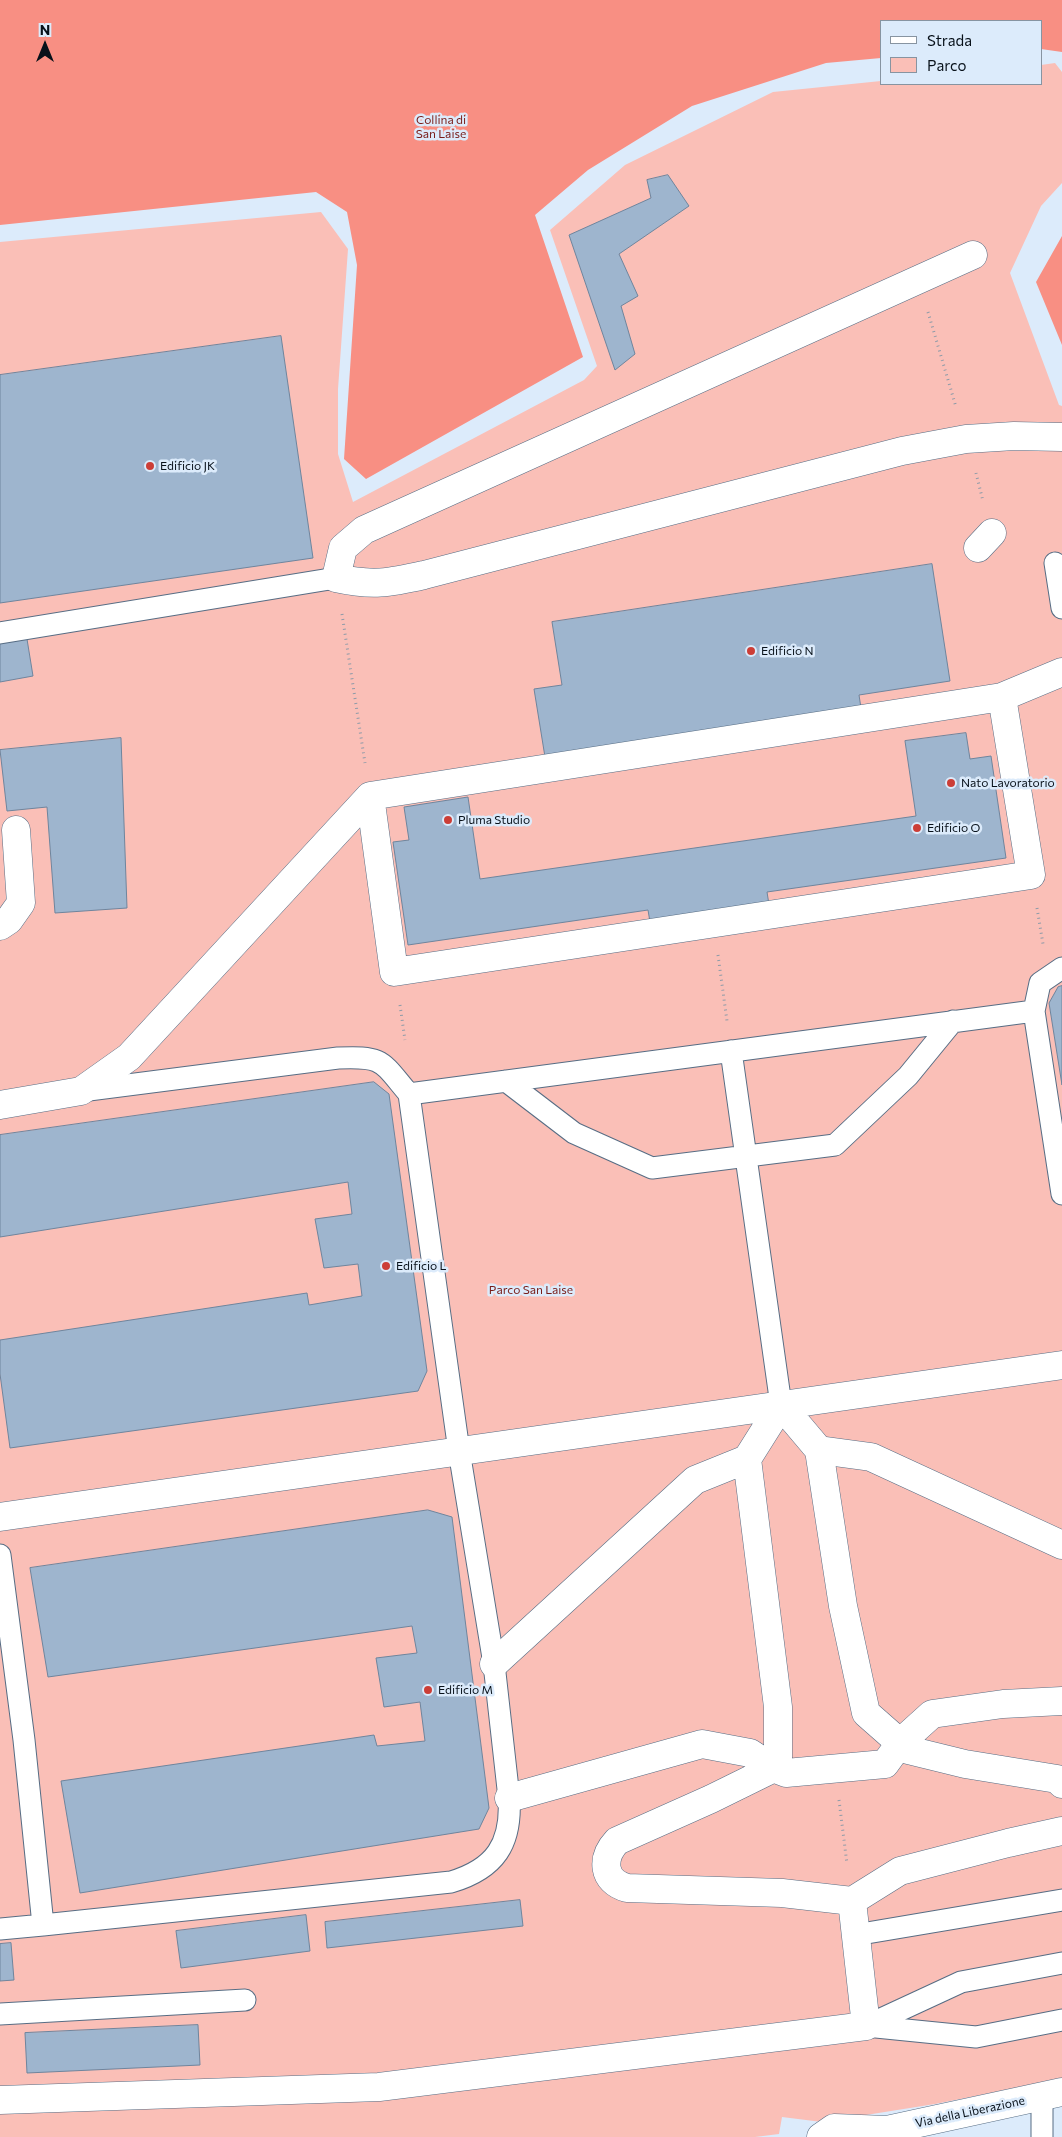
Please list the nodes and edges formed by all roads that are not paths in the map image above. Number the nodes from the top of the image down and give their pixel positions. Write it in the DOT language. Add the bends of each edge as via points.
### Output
graph roads {
  1 [pos="973,255"];
  2 [pos="1062,437"];
  3 [pos="1055,563"];
  4 [pos="336,578"];
  5 [pos="1062,608"];
  6 [pos="0,633"];
  7 [pos="1051,677"];
  8 [pos="1002,697"];
  9 [pos="370,796"];
  10 [pos="16,830"];
  11 [pos="0,926"];
  12 [pos="1062,968"];
  13 [pos="1034,1010"];
  14 [pos="953,1021"];
  15 [pos="731,1051"];
  16 [pos="506,1081"];
  17 [pos="81,1091"];
  18 [pos="409,1094"];
  19 [pos="0,1105"];
  20 [pos="746,1155"];
  21 [pos="1062,1194"];
  22 [pos="1062,1365"];
  23 [pos="781,1405"];
  24 [pos="819,1450"];
  25 [pos="459,1451"];
  26 [pos="747,1459"];
  27 [pos="0,1517"];
  28 [pos="1062,1545"];
  29 [pos="0,1555"];
  30 [pos="494,1664"];
  31 [pos="1062,1701"];
  32 [pos="901,1748"];
  33 [pos="775,1767"];
  34 [pos="1062,1784"];
  35 [pos="509,1798"];
  36 [pos="1062,1831"];
  37 [pos="1062,1900"];
  38 [pos="852,1902"];
  39 [pos="43,1925"];
  40 [pos="0,1929"];
  41 [pos="856,1935"];
  42 [pos="1062,1963"];
  43 [pos="245,2000"];
  44 [pos="0,2014"];
  45 [pos="1062,2020"];
  46 [pos="866,2026"];
  47 [pos="1052,2094"];
  48 [pos="0,2100"];
  49 [pos="821,2137"];
  50 [pos="1042,2137"];
  1 -- 4 [label="street" via="364,530 343,548"];
  2 -- 4 [label="street" via="966,439 902,451 393,582 363,584"];
  3 -- 5 [label="lane"];
  4 -- 6 [label="lane"];
  7 -- 8 [label="street"];
  8 -- 9 [label="street"];
  8 -- 9 [label="street" via="1031,875 714,925 394,972"];
  9 -- 17 [label="street" via="129,1057"];
  10 -- 11 [label="street" via="21,903 10,920"];
  12 -- 13 [label="lane" via="1040,983"];
  13 -- 14 [label="lane"];
  13 -- 21 [label="lane"];
  14 -- 15 [label="lane"];
  14 -- 20 [label="lane" via="908,1076 835,1145"];
  15 -- 16 [label="lane"];
  15 -- 20 [label="lane"];
  16 -- 18 [label="lane"];
  16 -- 20 [label="lane" via="574,1133 652,1168"];
  17 -- 18 [label="lane" via="364,1057 381,1061"];
  17 -- 19 [label="street"];
  18 -- 25 [label="lane"];
  20 -- 23 [label="lane"];
  22 -- 23 [label="street"];
  23 -- 24 [label="street"];
  23 -- 25 [label="street"];
  23 -- 26 [label="street"];
  24 -- 28 [label="street" via="871,1457"];
  24 -- 32 [label="street" via="843,1606 866,1713"];
  25 -- 27 [label="street"];
  25 -- 30 [label="lane"];
  26 -- 30 [label="street" via="695,1480"];
  26 -- 33 [label="street" via="778,1707"];
  29 -- 39 [label="lane"];
  30 -- 35 [label="lane"];
  31 -- 32 [label="street" via="1003,1704 932,1714"];
  32 -- 33 [label="lane"];
  32 -- 33 [label="street" via="885,1764 786,1773"];
  32 -- 34 [label="street" via="965,1764 1057,1779"];
  33 -- 35 [label="street" via="750,1753 702,1744"];
  33 -- 38 [label="street" via="712,1800 617,1841 609,1850 607,1872 618,1886 627,1888 782,1893"];
  35 -- 39 [label="lane" via="507,1835 499,1852 486,1866 452,1882"];
  36 -- 38 [label="street" via="900,1871"];
  37 -- 41 [label="lane"];
  38 -- 41 [label="street"];
  39 -- 40 [label="lane"];
  41 -- 46 [label="street"];
  42 -- 46 [label="lane" via="962,1982"];
  43 -- 44 [label="lane"];
  45 -- 46 [label="lane" via="976,2037"];
  46 -- 48 [label="street" via="379,2087"];
  47 -- 49 [label="street, Via della Liberazione" via="887,2130 834,2128"];
  47 -- 50 [label="lane"];
}
